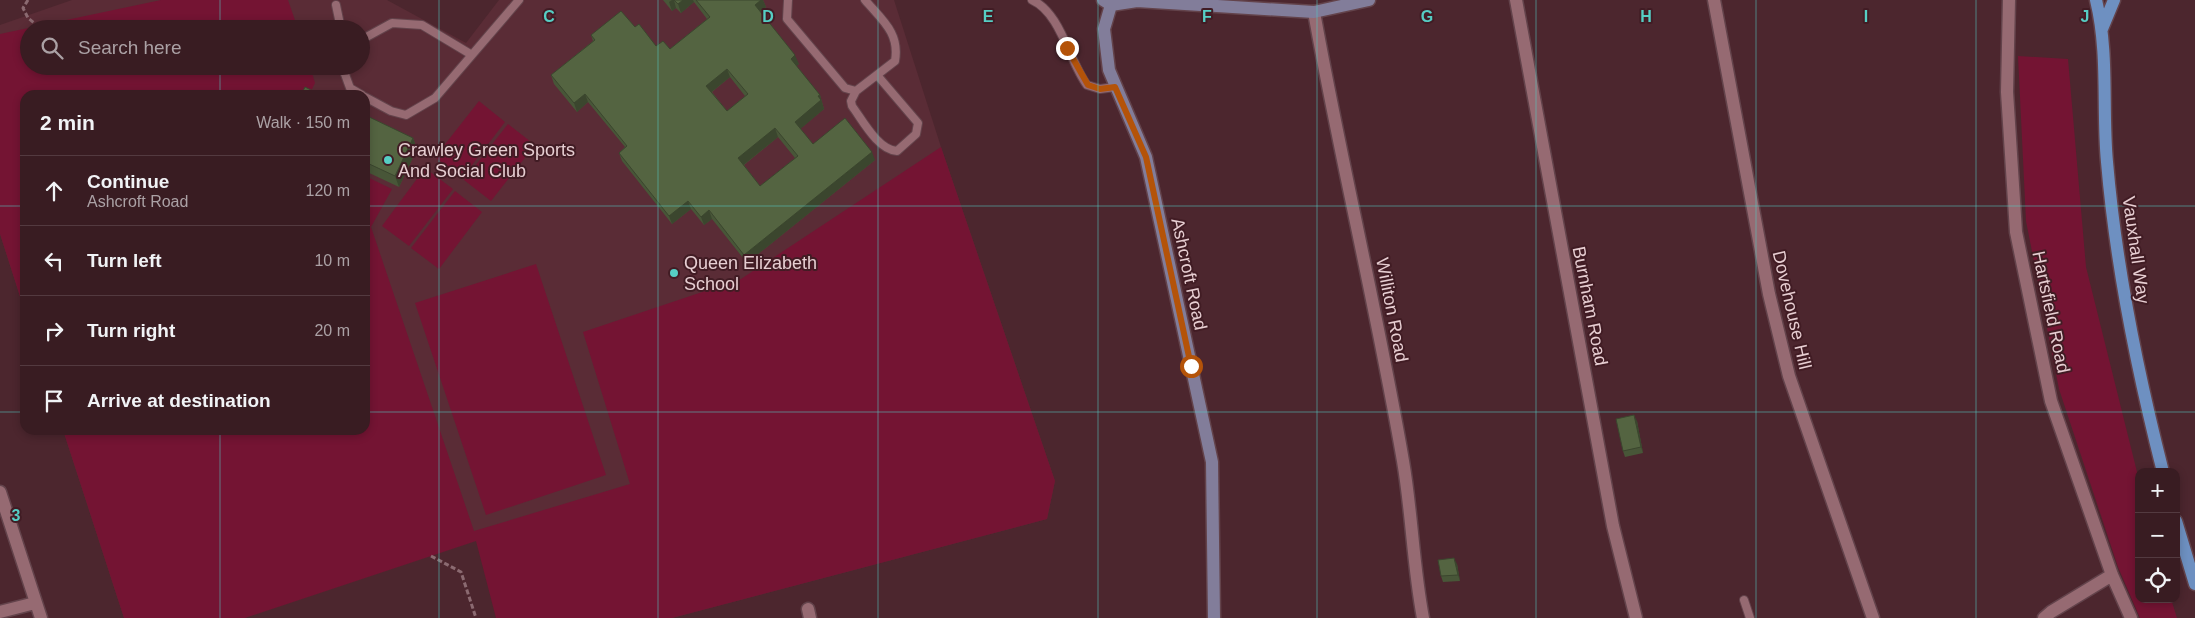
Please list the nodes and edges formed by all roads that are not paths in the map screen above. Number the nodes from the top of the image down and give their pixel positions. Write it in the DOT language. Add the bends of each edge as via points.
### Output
graph roads {
  1 [pos="519,0"];
  2 [pos="788,0"];
  3 [pos="865,0"];
  4 [pos="1032,0"];
  5 [pos="1369,0"];
  6 [pos="1516,0"];
  7 [pos="1714,0"];
  8 [pos="2009,0"];
  9 [pos="2096,0"];
  10 [pos="2114,0"];
  11 [pos="1107,2"];
  12 [pos="336,5"];
  13 [pos="1314,12"];
  14 [pos="340,20"];
  15 [pos="2102,29"];
  16 [pos="370,35"];
  17 [pos="472,55"];
  18 [pos="345,75"];
  19 [pos="877,75"];
  20 [pos="1115,87"];
  21 [pos="353,90"];
  22 [pos="856,91"];
  23 [pos="370,100"];
  24 [pos="2162,468"];
  25 [pos="0,492"];
  26 [pos="2180,534"];
  27 [pos="2112,575"];
  28 [pos="2195,584"];
  29 [pos="1744,600"];
  30 [pos="35,603"];
  31 [pos="0,612"];
  32 [pos="41,618"];
  33 [pos="1214,618"];
  34 [pos="1423,618"];
  35 [pos="1636,618"];
  36 [pos="1750,618"];
  37 [pos="1873,618"];
  38 [pos="2044,618"];
  39 [pos="2130,618"];
  1 -- 17 [label="lane"];
  2 -- 22 [label="lane" via="787,19 845,88"];
  3 -- 19 [label="lane" via="893,34 897,50 895,61"];
  4 -- 20 [label="lane" via="1040,3 1051,15 1088,85 1100,89"];
  5 -- 13 [label="street"];
  6 -- 35 [label="street, Burnham Road" via="1613,526"];
  7 -- 37 [label="street, Dovehouse Hill" via="1768,294 1789,376"];
  8 -- 27 [label="street, Hartsfield Road" via="2007,92 2016,232 2052,401"];
  9 -- 15 [label="main road, Vauxhall Way"];
  10 -- 15 [label="main road, Vauxhall Way"];
  11 -- 13 [label="street"];
  11 -- 20 [label="street, Ashcroft Road" via="1104,29 1108,70"];
  12 -- 14 [label="lane"];
  13 -- 34 [label="street, Williton Road" via="1403,463"];
  15 -- 24 [label="main road, Vauxhall Way" via="2107,161 2118,265 2141,387"];
  16 -- 17 [label="lane" via="392,23 422,25"];
  17 -- 23 [label="lane" via="435,98 406,115"];
  18 -- 21 [label="lane"];
  19 -- 22 [label="lane"];
  19 -- 22 [label="lane" via="918,123 916,134 897,150 883,146 852,106"];
  20 -- 33 [label="street, Ashcroft Road" via="1146,157 1212,462"];
  25 -- 30 [label="street"];
  26 -- 28 [label="main road"];
  27 -- 38 [label="street"];
  27 -- 39 [label="street, Hartsfield Road"];
  29 -- 36 [label="lane"];
  30 -- 31 [label="street"];
  30 -- 32 [label="street"];
}
